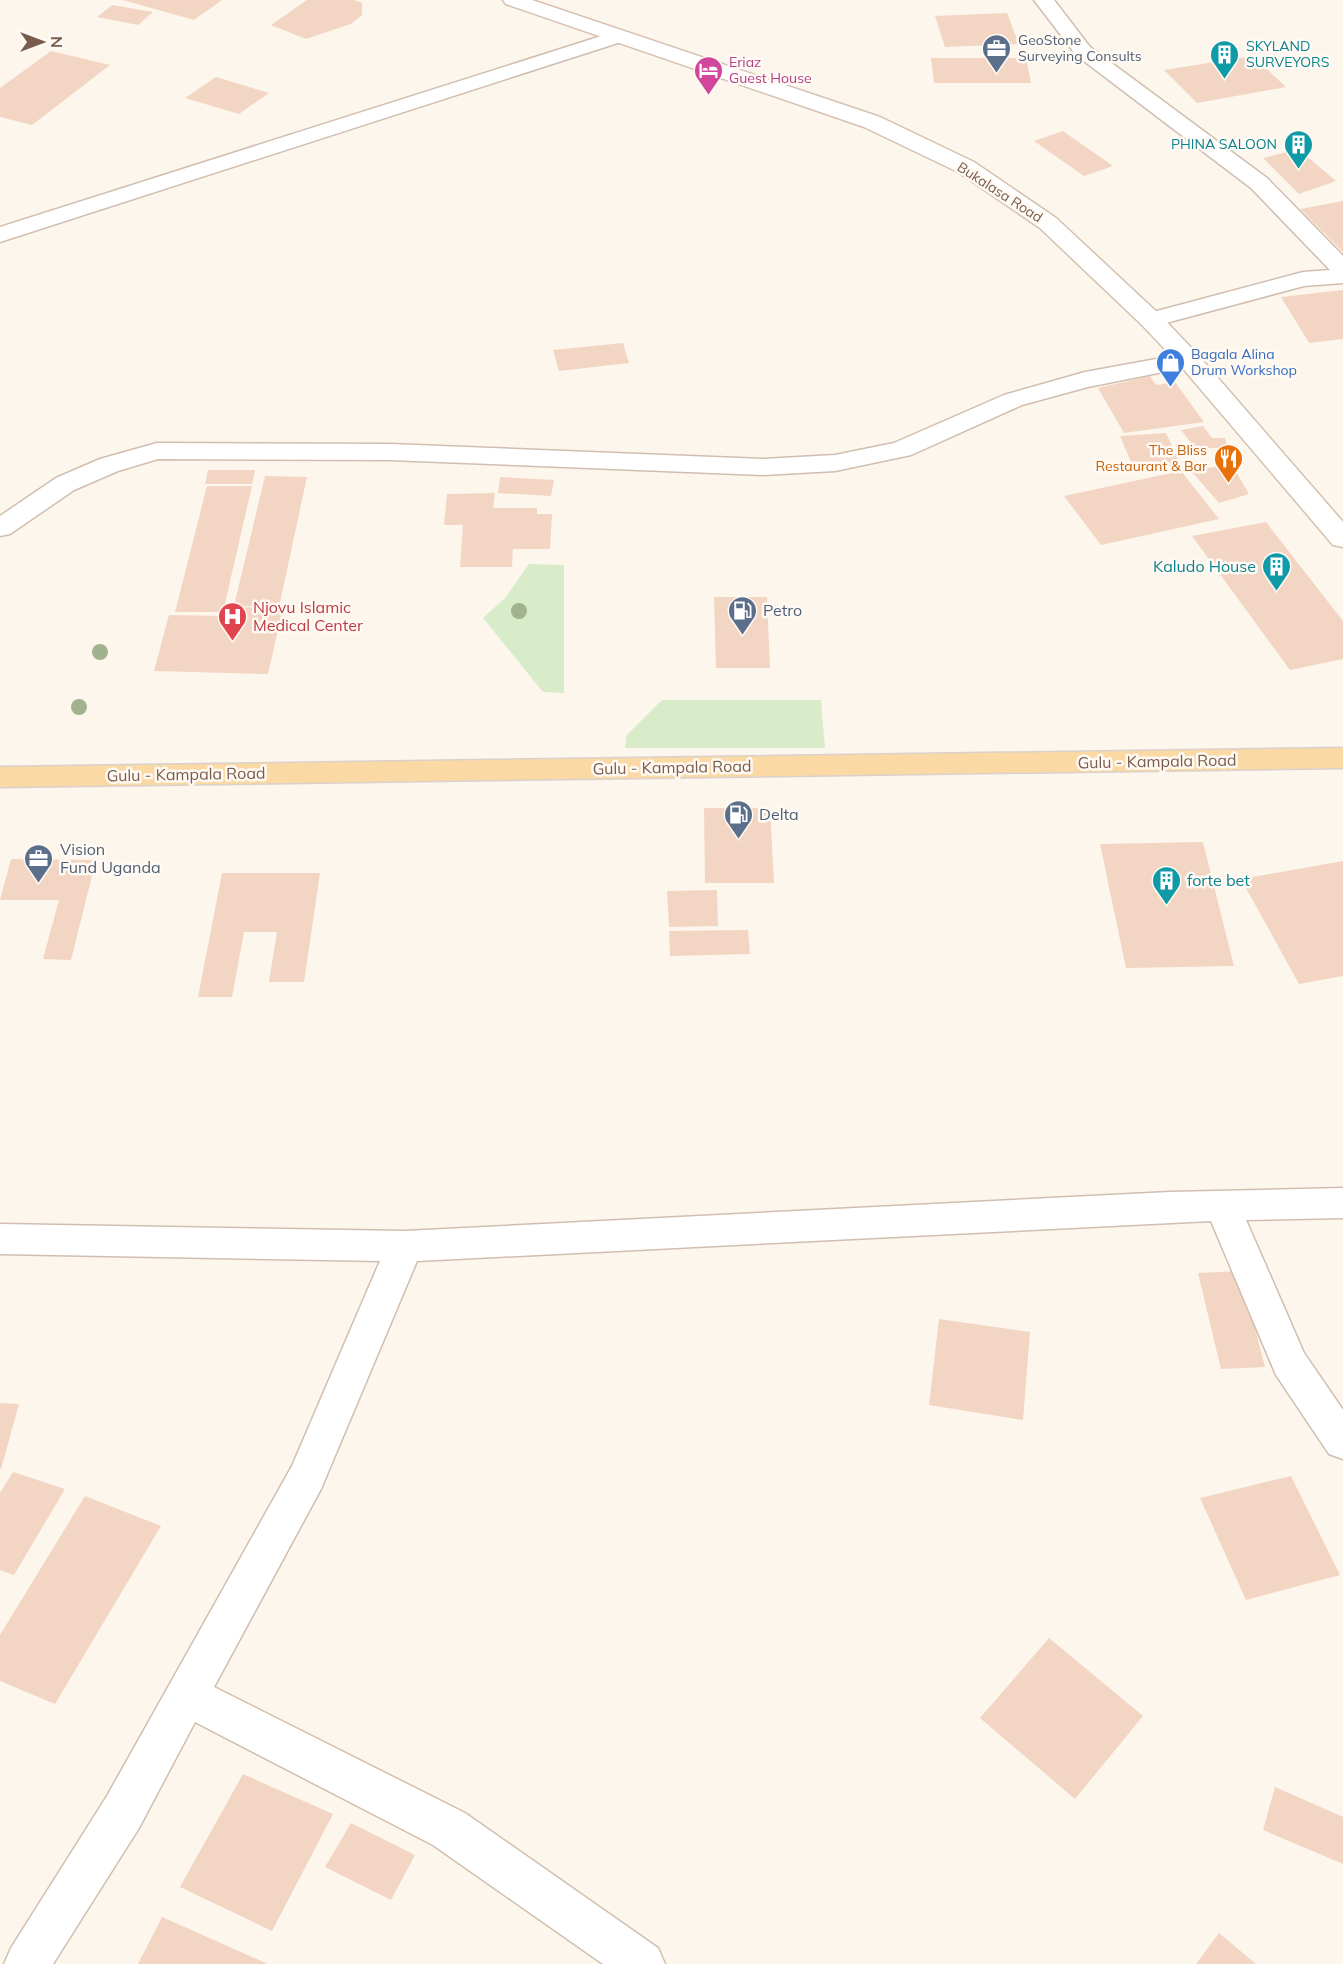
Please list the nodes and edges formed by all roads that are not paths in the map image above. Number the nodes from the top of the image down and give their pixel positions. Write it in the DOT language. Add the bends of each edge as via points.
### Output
graph roads {
  1 [pos="513,0"];
  2 [pos="1044,0"];
  3 [pos="617,37"];
  4 [pos="0,235"];
  5 [pos="1343,270"];
  6 [pos="1343,276"];
  7 [pos="1151,320"];
  8 [pos="1190,360"];
  9 [pos="0,528"];
  10 [pos="1343,539"];
  11 [pos="1343,758"];
  12 [pos="0,777"];
  13 [pos="1343,1203"];
  14 [pos="1222,1205"];
  15 [pos="0,1239"];
  16 [pos="405,1246"];
  17 [pos="1343,1442"];
  18 [pos="186,1695"];
  19 [pos="27,1964"];
  20 [pos="642,1964"];
  1 -- 3 [label="street, Bukalasa Road"];
  2 -- 5 [label="street" via="1083,51 1259,183"];
  3 -- 4 [label="street"];
  3 -- 7 [label="street, Bukalasa Road" via="872,122 966,167 1048,224"];
  6 -- 7 [label="street" via="1303,279"];
  7 -- 8 [label="street, Bukalasa Road"];
  8 -- 9 [label="street" via="1085,380 1024,398 902,449 835,463 762,467 390,452 157,451 109,465 65,484"];
  8 -- 10 [label="street, Bukalasa Road"];
  11 -- 12 [label="main road, Gulu - Kampala Road"];
  13 -- 14 [label="street"];
  14 -- 16 [label="street"];
  14 -- 17 [label="street" via="1289,1363"];
  15 -- 16 [label="street"];
  16 -- 18 [label="street" via="307,1476"];
  18 -- 19 [label="street" via="123,1812"];
  18 -- 20 [label="street" via="449,1829"];
}
